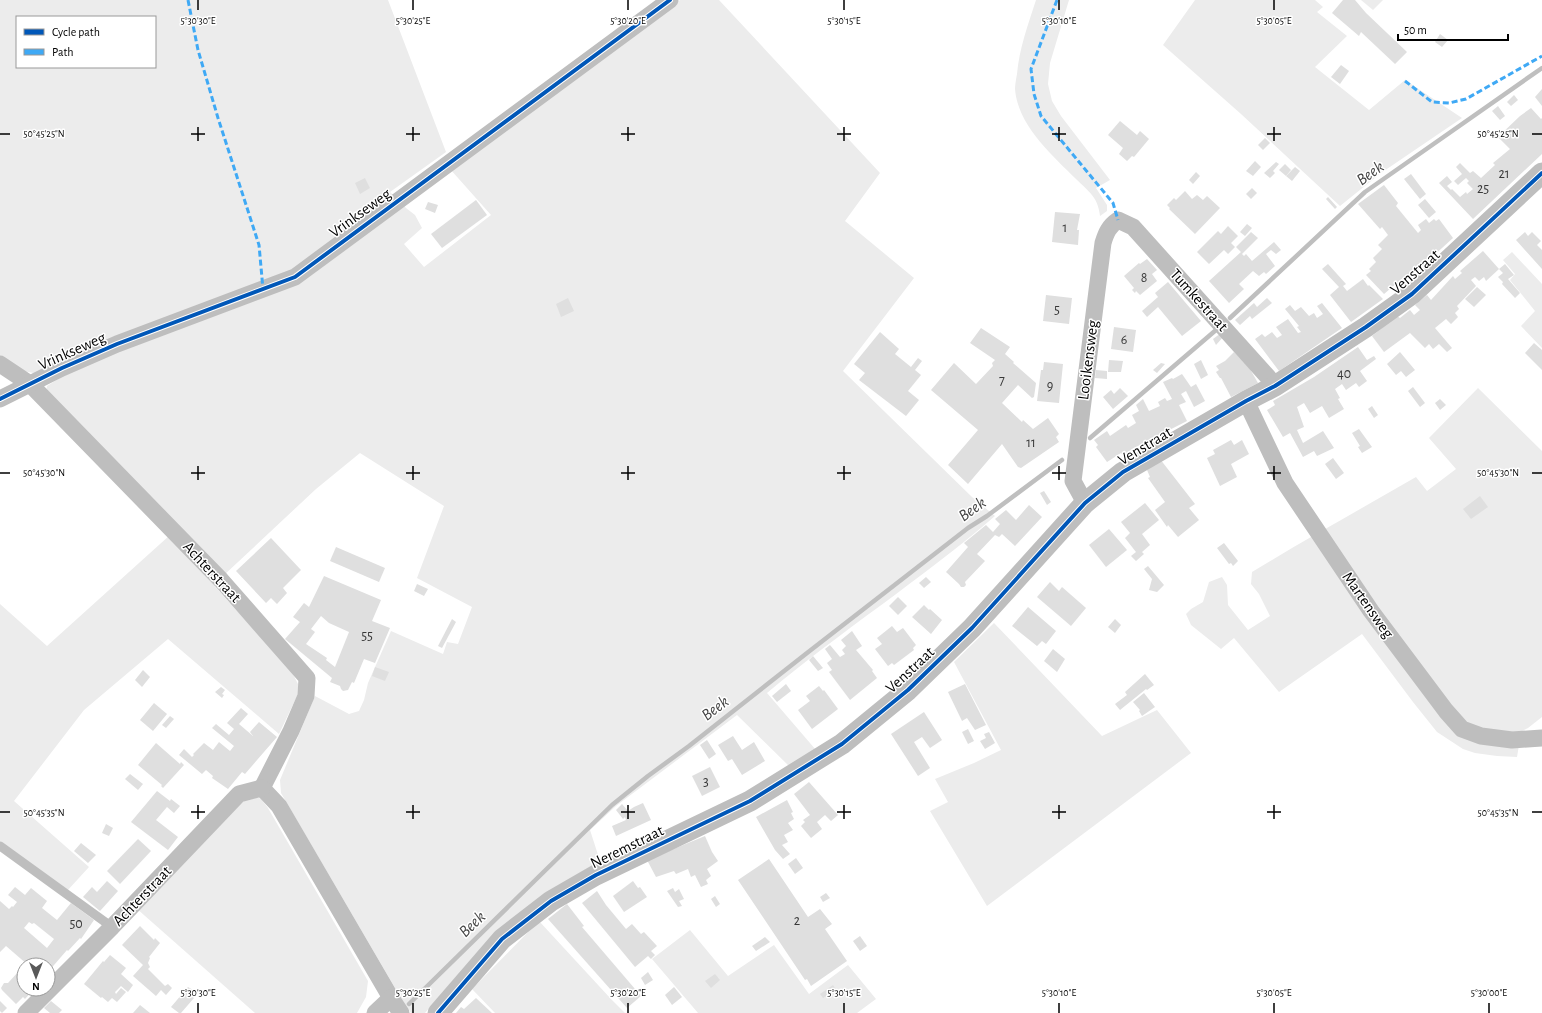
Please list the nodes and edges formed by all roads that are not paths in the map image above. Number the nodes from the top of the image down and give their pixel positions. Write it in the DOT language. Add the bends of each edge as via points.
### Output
graph roads {
  1 [pos="670,0"];
  2 [pos="1542,173"];
  3 [pos="1118,220"];
  4 [pos="0,364"];
  5 [pos="30,384"];
  6 [pos="1275,386"];
  7 [pos="0,399"];
  8 [pos="1246,400"];
  9 [pos="1084,503"];
  10 [pos="1542,738"];
  11 [pos="262,788"];
  12 [pos="750,801"];
  13 [pos="0,846"];
  14 [pos="112,927"];
  15 [pos="391,998"];
  16 [pos="26,1013"];
  17 [pos="375,1013"];
  18 [pos="402,1013"];
  19 [pos="438,1013"];
  1 -- 5 [label="street, Vrinkseweg" via="295,277 117,344"];
  2 -- 6 [label="street, Venstraat" via="1412,294"];
  3 -- 6 [label="street, Tumkestraat" via="1133,227"];
  3 -- 9 [label="street, Looikensweg" via="1108,230 1103,243 1073,481"];
  4 -- 5 [label="street, Achterstraat"];
  5 -- 7 [label="street, Vrinkseweg"];
  5 -- 11 [label="street, Achterstraat" via="221,580 307,678 306,696"];
  6 -- 8 [label="street, Venstraat"];
  8 -- 9 [label="street, Venstraat" via="1123,472"];
  8 -- 10 [label="street, Martensweg" via="1285,483 1371,611 1462,729 1481,736 1512,740"];
  9 -- 12 [label="street, Venstraat" via="972,628 908,690 842,744"];
  11 -- 14 [label="street, Achterstraat" via="239,794"];
  11 -- 15 [label="street" via="279,806"];
  12 -- 19 [label="street, Neremstraat" via="596,875 551,901 502,939"];
  13 -- 14 [label="lane"];
  14 -- 16 [label="street, Achterstraat"];
  15 -- 17 [label="street"];
  15 -- 18 [label="street"];
}
